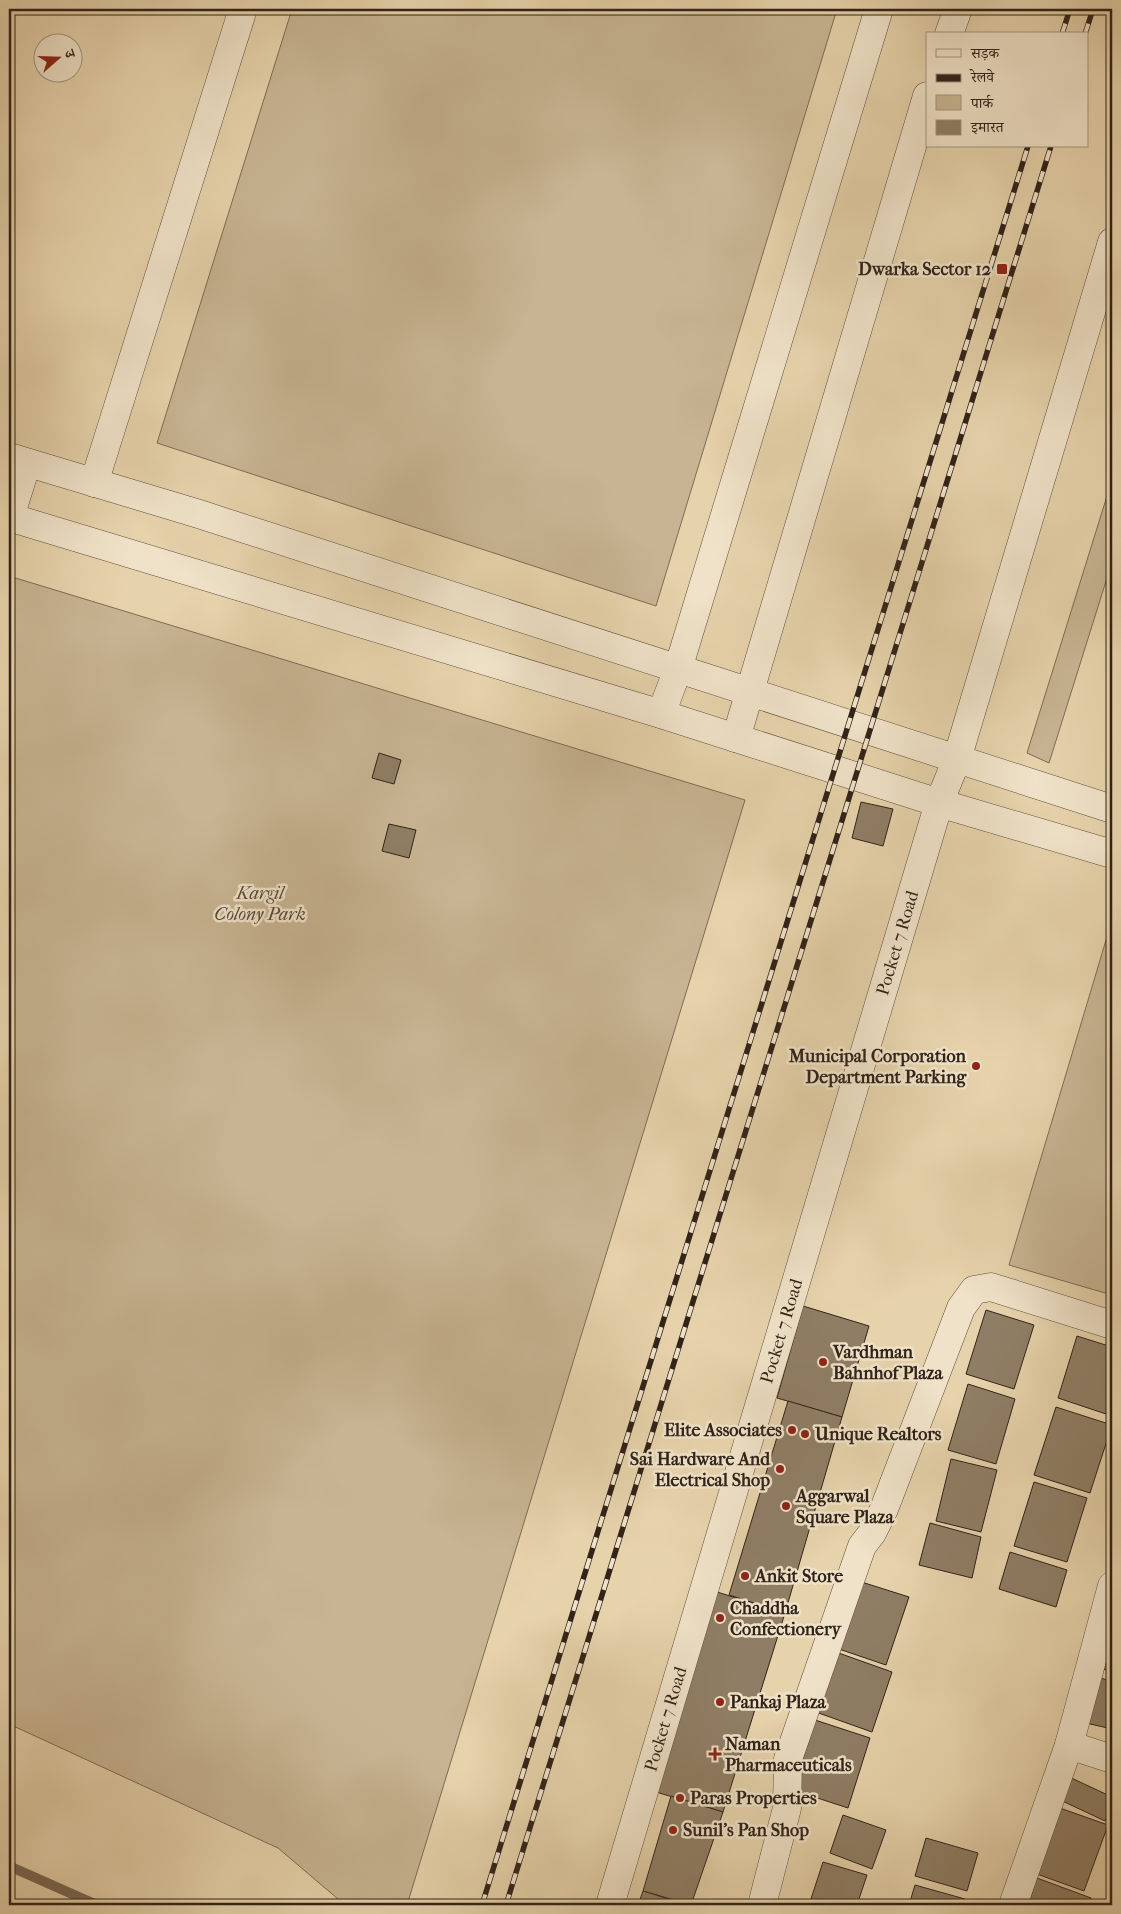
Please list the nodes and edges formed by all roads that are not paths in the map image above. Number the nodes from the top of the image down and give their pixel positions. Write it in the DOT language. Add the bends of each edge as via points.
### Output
graph roads {
  1 [pos="243,9"];
  2 [pos="879,9"];
  3 [pos="958,9"];
  4 [pos="950,32"];
  5 [pos="926,99"];
  6 [pos="1112,242"];
  7 [pos="18,460"];
  8 [pos="94,483"];
  9 [pos="10,517"];
  10 [pos="678,669"];
  11 [pos="750,692"];
  12 [pos="661,714"];
  13 [pos="736,738"];
  14 [pos="957,759"];
  15 [pos="939,803"];
  16 [pos="1112,809"];
  17 [pos="1112,854"];
  18 [pos="1112,1325"];
  19 [pos="1112,1586"];
  20 [pos="1069,1745"];
  21 [pos="1112,1759"];
  22 [pos="610,1905"];
  23 [pos="762,1905"];
  24 [pos="1013,1905"];
  1 -- 8 [label="street"];
  2 -- 10 [label="street"];
  3 -- 4 [label="street"];
  5 -- 11 [label="street"];
  6 -- 14 [label="street, Pocket 7 Road"];
  7 -- 8 [label="street"];
  7 -- 9 [label="street"];
  8 -- 10 [label="street"];
  9 -- 12 [label="street"];
  10 -- 11 [label="street"];
  10 -- 12 [label="street"];
  11 -- 13 [label="street"];
  11 -- 14 [label="street"];
  12 -- 13 [label="street"];
  13 -- 15 [label="street"];
  14 -- 15 [label="street, Pocket 7 Road"];
  14 -- 16 [label="street"];
  15 -- 17 [label="street"];
  15 -- 22 [label="street, Pocket 7 Road"];
  18 -- 23 [label="street" via="991,1287 974,1290 961,1308 884,1509 862,1546 788,1759 787,1808"];
  19 -- 20 [label="street"];
  20 -- 21 [label="street"];
  20 -- 24 [label="street"];
}
